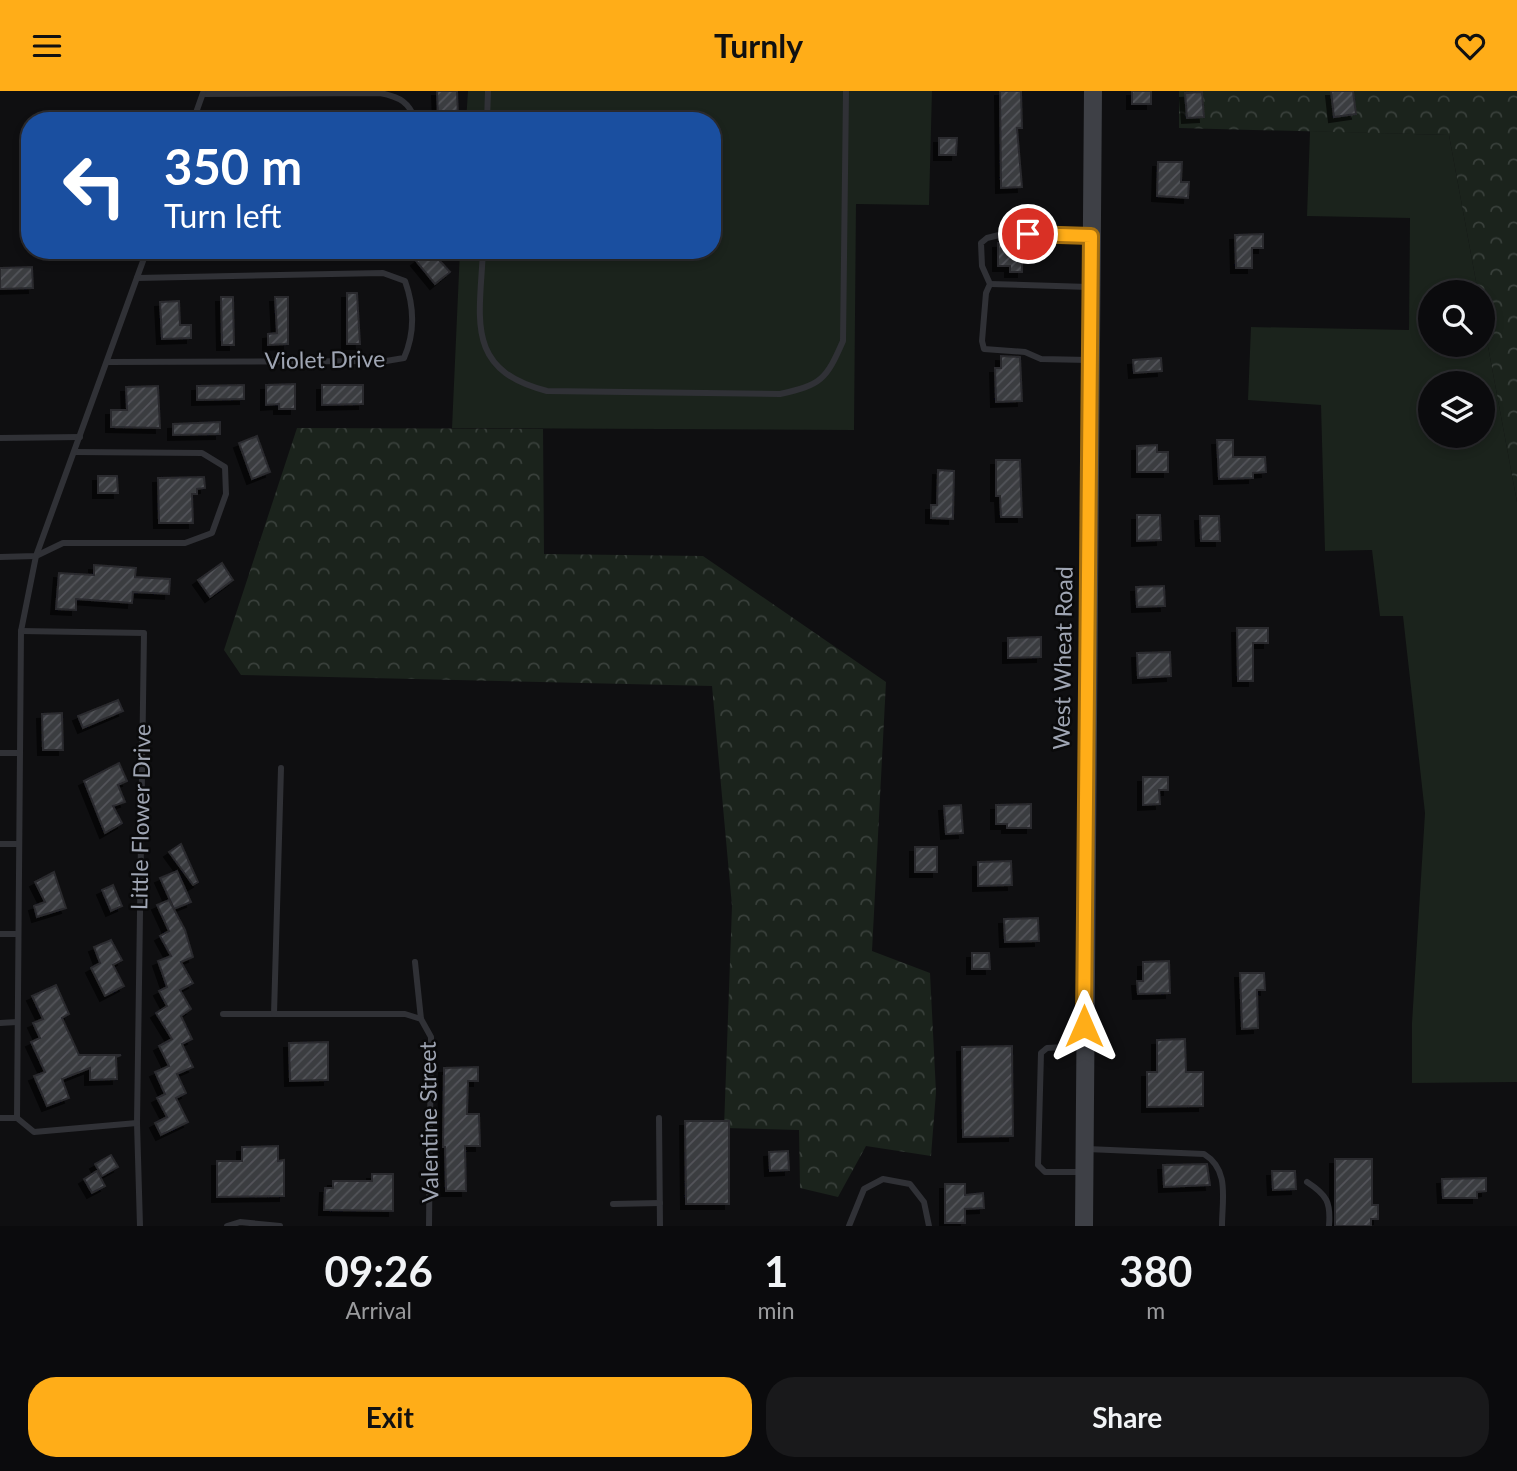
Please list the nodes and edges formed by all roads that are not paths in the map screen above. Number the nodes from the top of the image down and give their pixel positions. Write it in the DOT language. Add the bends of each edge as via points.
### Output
graph roads {
  1 [pos="488,91"];
  2 [pos="846,91"];
  3 [pos="1093,91"];
  4 [pos="203,93"];
  5 [pos="196,112"];
  6 [pos="413,112"];
  7 [pos="487,112"];
  8 [pos="1091,236"];
  9 [pos="144,259"];
  10 [pos="483,259"];
  11 [pos="137,278"];
  12 [pos="990,284"];
  13 [pos="1091,287"];
  14 [pos="1090,361"];
  15 [pos="107,362"];
  16 [pos="80,437"];
  17 [pos="0,438"];
  18 [pos="75,452"];
  19 [pos="36,556"];
  20 [pos="0,557"];
  21 [pos="21,631"];
  22 [pos="0,753"];
  23 [pos="19,753"];
  24 [pos="281,768"];
  25 [pos="0,844"];
  26 [pos="17,844"];
  27 [pos="0,934"];
  28 [pos="17,934"];
  29 [pos="415,963"];
  30 [pos="223,1014"];
  31 [pos="274,1014"];
  32 [pos="421,1019"];
  33 [pos="17,1022"];
  34 [pos="0,1023"];
  35 [pos="1084,1046"];
  36 [pos="0,1118"];
  37 [pos="17,1118"];
  38 [pos="659,1118"];
  39 [pos="137,1123"];
  40 [pos="1084,1149"];
  41 [pos="1084,1172"];
  42 [pos="1307,1182"];
  43 [pos="660,1203"];
  44 [pos="613,1204"];
  45 [pos="140,1226"];
  46 [pos="227,1226"];
  47 [pos="281,1226"];
  48 [pos="429,1226"];
  49 [pos="660,1226"];
  50 [pos="849,1226"];
  51 [pos="929,1226"];
  52 [pos="1084,1226"];
  53 [pos="1222,1226"];
  54 [pos="1329,1226"];
  1 -- 7 [label="lane"];
  2 -- 10 [label="lane" via="843,341 829,372 808,388 780,394 547,391 521,384 485,352 480,327"];
  3 -- 8 [label="street, West Wheat Road"];
  4 -- 5 [label="lane"];
  4 -- 6 [label="lane" via="380,93 398,97"];
  8 -- 12 [label="lane" via="1007,233 987,238 980,254"];
  8 -- 13 [label="street, West Wheat Road"];
  9 -- 11 [label="lane"];
  11 -- 15 [label="lane"];
  11 -- 15 [label="lane, Violet Drive" via="383,273 405,281 412,340 404,358 386,361"];
  12 -- 13 [label="lane"];
  12 -- 14 [label="lane" via="984,348 1025,352 1041,359"];
  13 -- 14 [label="street, West Wheat Road"];
  14 -- 35 [label="street, West Wheat Road"];
  15 -- 16 [label="lane"];
  16 -- 17 [label="lane"];
  16 -- 18 [label="lane"];
  18 -- 19 [label="lane"];
  18 -- 19 [label="lane" via="202,453 225,467 226,494 212,533 185,543 63,543"];
  19 -- 20 [label="lane"];
  19 -- 21 [label="lane"];
  21 -- 23 [label="lane"];
  21 -- 39 [label="lane, Little Flower Drive" via="144,633"];
  22 -- 23 [label="lane"];
  23 -- 26 [label="lane"];
  24 -- 31 [label="lane"];
  25 -- 26 [label="lane"];
  26 -- 28 [label="lane"];
  27 -- 28 [label="lane"];
  28 -- 33 [label="lane"];
  29 -- 32 [label="lane, Valentine Street"];
  30 -- 31 [label="lane, Valentine Street"];
  31 -- 32 [label="lane, Valentine Street" via="405,1014"];
  32 -- 48 [label="lane, Valentine Street" via="431,1037"];
  33 -- 34 [label="lane"];
  33 -- 37 [label="lane"];
  35 -- 40 [label="street, West Wheat Road"];
  35 -- 41 [label="lane" via="1047,1048 1041,1053 1038,1165 1045,1172"];
  36 -- 37 [label="lane"];
  37 -- 39 [label="lane" via="34,1132"];
  38 -- 43 [label="lane"];
  39 -- 45 [label="lane, Little Flower Drive"];
  40 -- 41 [label="street, West Wheat Road"];
  40 -- 53 [label="lane" via="1204,1154 1222,1174"];
  41 -- 52 [label="street, West Wheat Road"];
  42 -- 54 [label="lane" via="1325,1194 1331,1206"];
  43 -- 44 [label="lane"];
  43 -- 49 [label="lane"];
  46 -- 47 [label="lane" via="240,1222"];
  50 -- 51 [label="lane" via="864,1189 883,1179 910,1184 924,1202"];
}
